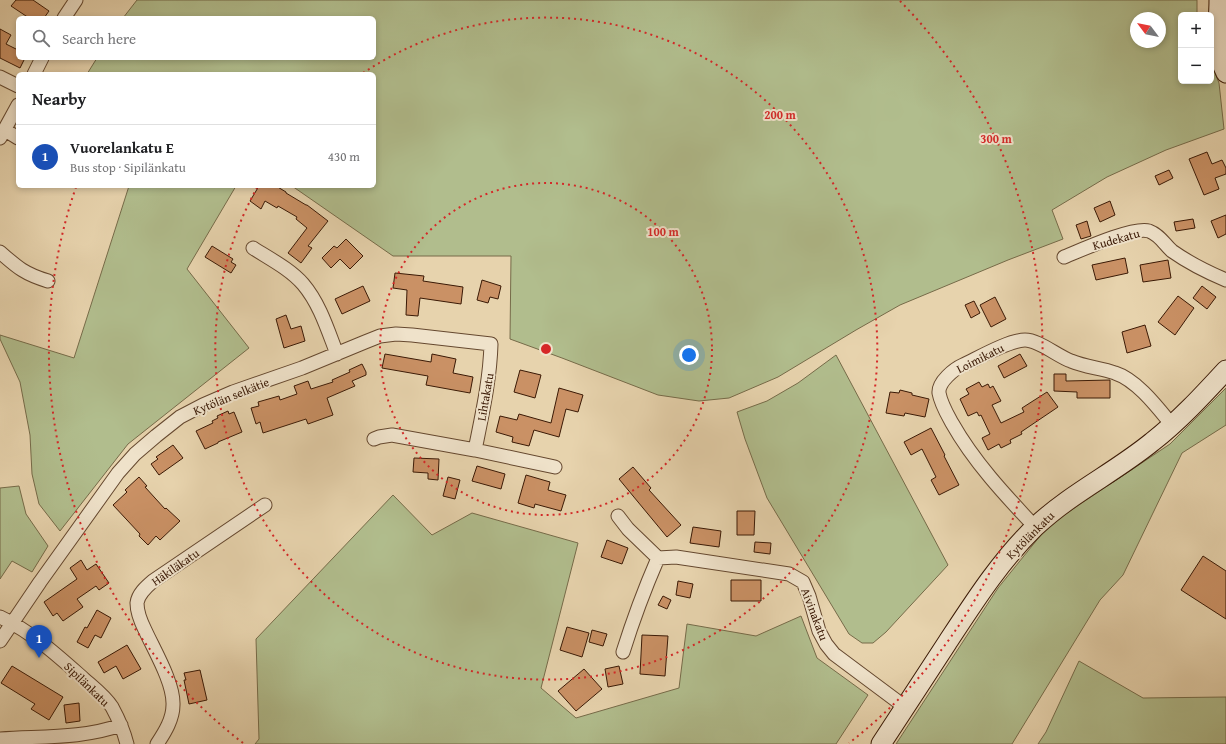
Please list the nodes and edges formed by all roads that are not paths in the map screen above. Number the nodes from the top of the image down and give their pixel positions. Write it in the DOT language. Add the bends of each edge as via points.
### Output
graph roads {
  1 [pos="1219,0"];
  2 [pos="71,2"];
  3 [pos="65,16"];
  4 [pos="41,60"];
  5 [pos="35,72"];
  6 [pos="1226,73"];
  7 [pos="0,77"];
  8 [pos="16,85"];
  9 [pos="16,109"];
  10 [pos="2,134"];
  11 [pos="16,138"];
  12 [pos="253,248"];
  13 [pos="0,252"];
  14 [pos="1064,257"];
  15 [pos="1226,280"];
  16 [pos="48,281"];
  17 [pos="491,344"];
  18 [pos="337,354"];
  19 [pos="1226,370"];
  20 [pos="1172,425"];
  21 [pos="374,439"];
  22 [pos="475,450"];
  23 [pos="555,467"];
  24 [pos="265,505"];
  25 [pos="618,516"];
  26 [pos="1035,527"];
  27 [pos="658,558"];
  28 [pos="0,617"];
  29 [pos="12,623"];
  30 [pos="0,641"];
  31 [pos="623,652"];
  32 [pos="905,707"];
  33 [pos="121,725"];
  34 [pos="0,739"];
  35 [pos="127,744"];
  36 [pos="157,744"];
  37 [pos="881,744"];
  1 -- 6 [label="street" via="1217,37 1219,56"];
  2 -- 3 [label="street"];
  4 -- 5 [label="street"];
  7 -- 8 [label="street"];
  9 -- 10 [label="street"];
  10 -- 11 [label="street"];
  12 -- 18 [label="street" via="287,270 303,284 313,297"];
  13 -- 16 [label="street" via="22,270"];
  14 -- 15 [label="street, Kudekatu" via="1131,232 1148,231 1196,267"];
  17 -- 18 [label="street, Kytölän selkätie" via="396,334 380,336"];
  17 -- 22 [label="street, Lihtakatu" via="487,389"];
  18 -- 29 [label="street, Kytölän selkätie" via="203,405 156,436 135,454 114,478"];
  19 -- 20 [label="street, Kytölänkatu"];
  20 -- 26 [label="street, Kytölänkatu" via="1135,455 1064,502"];
  20 -- 26 [label="street, Loimikatu" via="1142,392 1117,373 1072,362 1036,342 1013,342 957,368 944,379 939,391 944,410 974,458"];
  21 -- 22 [label="street" via="392,435"];
  22 -- 23 [label="street"];
  24 -- 36 [label="street, Häkiläkatu" via="153,582 140,596 137,603 138,613 166,675 173,704 170,722"];
  25 -- 27 [label="street"];
  26 -- 32 [label="street, Kytölänkatu" via="1000,566"];
  27 -- 31 [label="street"];
  27 -- 32 [label="street, Aivinakatu" via="684,558 789,574 803,582 819,631 834,654"];
  28 -- 29 [label="street, Sipilänkatu"];
  29 -- 30 [label="street, Kytölän selkätie"];
  29 -- 33 [label="street, Sipilänkatu" via="48,648 96,690 111,706"];
  32 -- 37 [label="street, Kytölänkatu"];
  33 -- 34 [label="street" via="109,730 80,735"];
  33 -- 35 [label="street, Sipilänkatu"];
}
